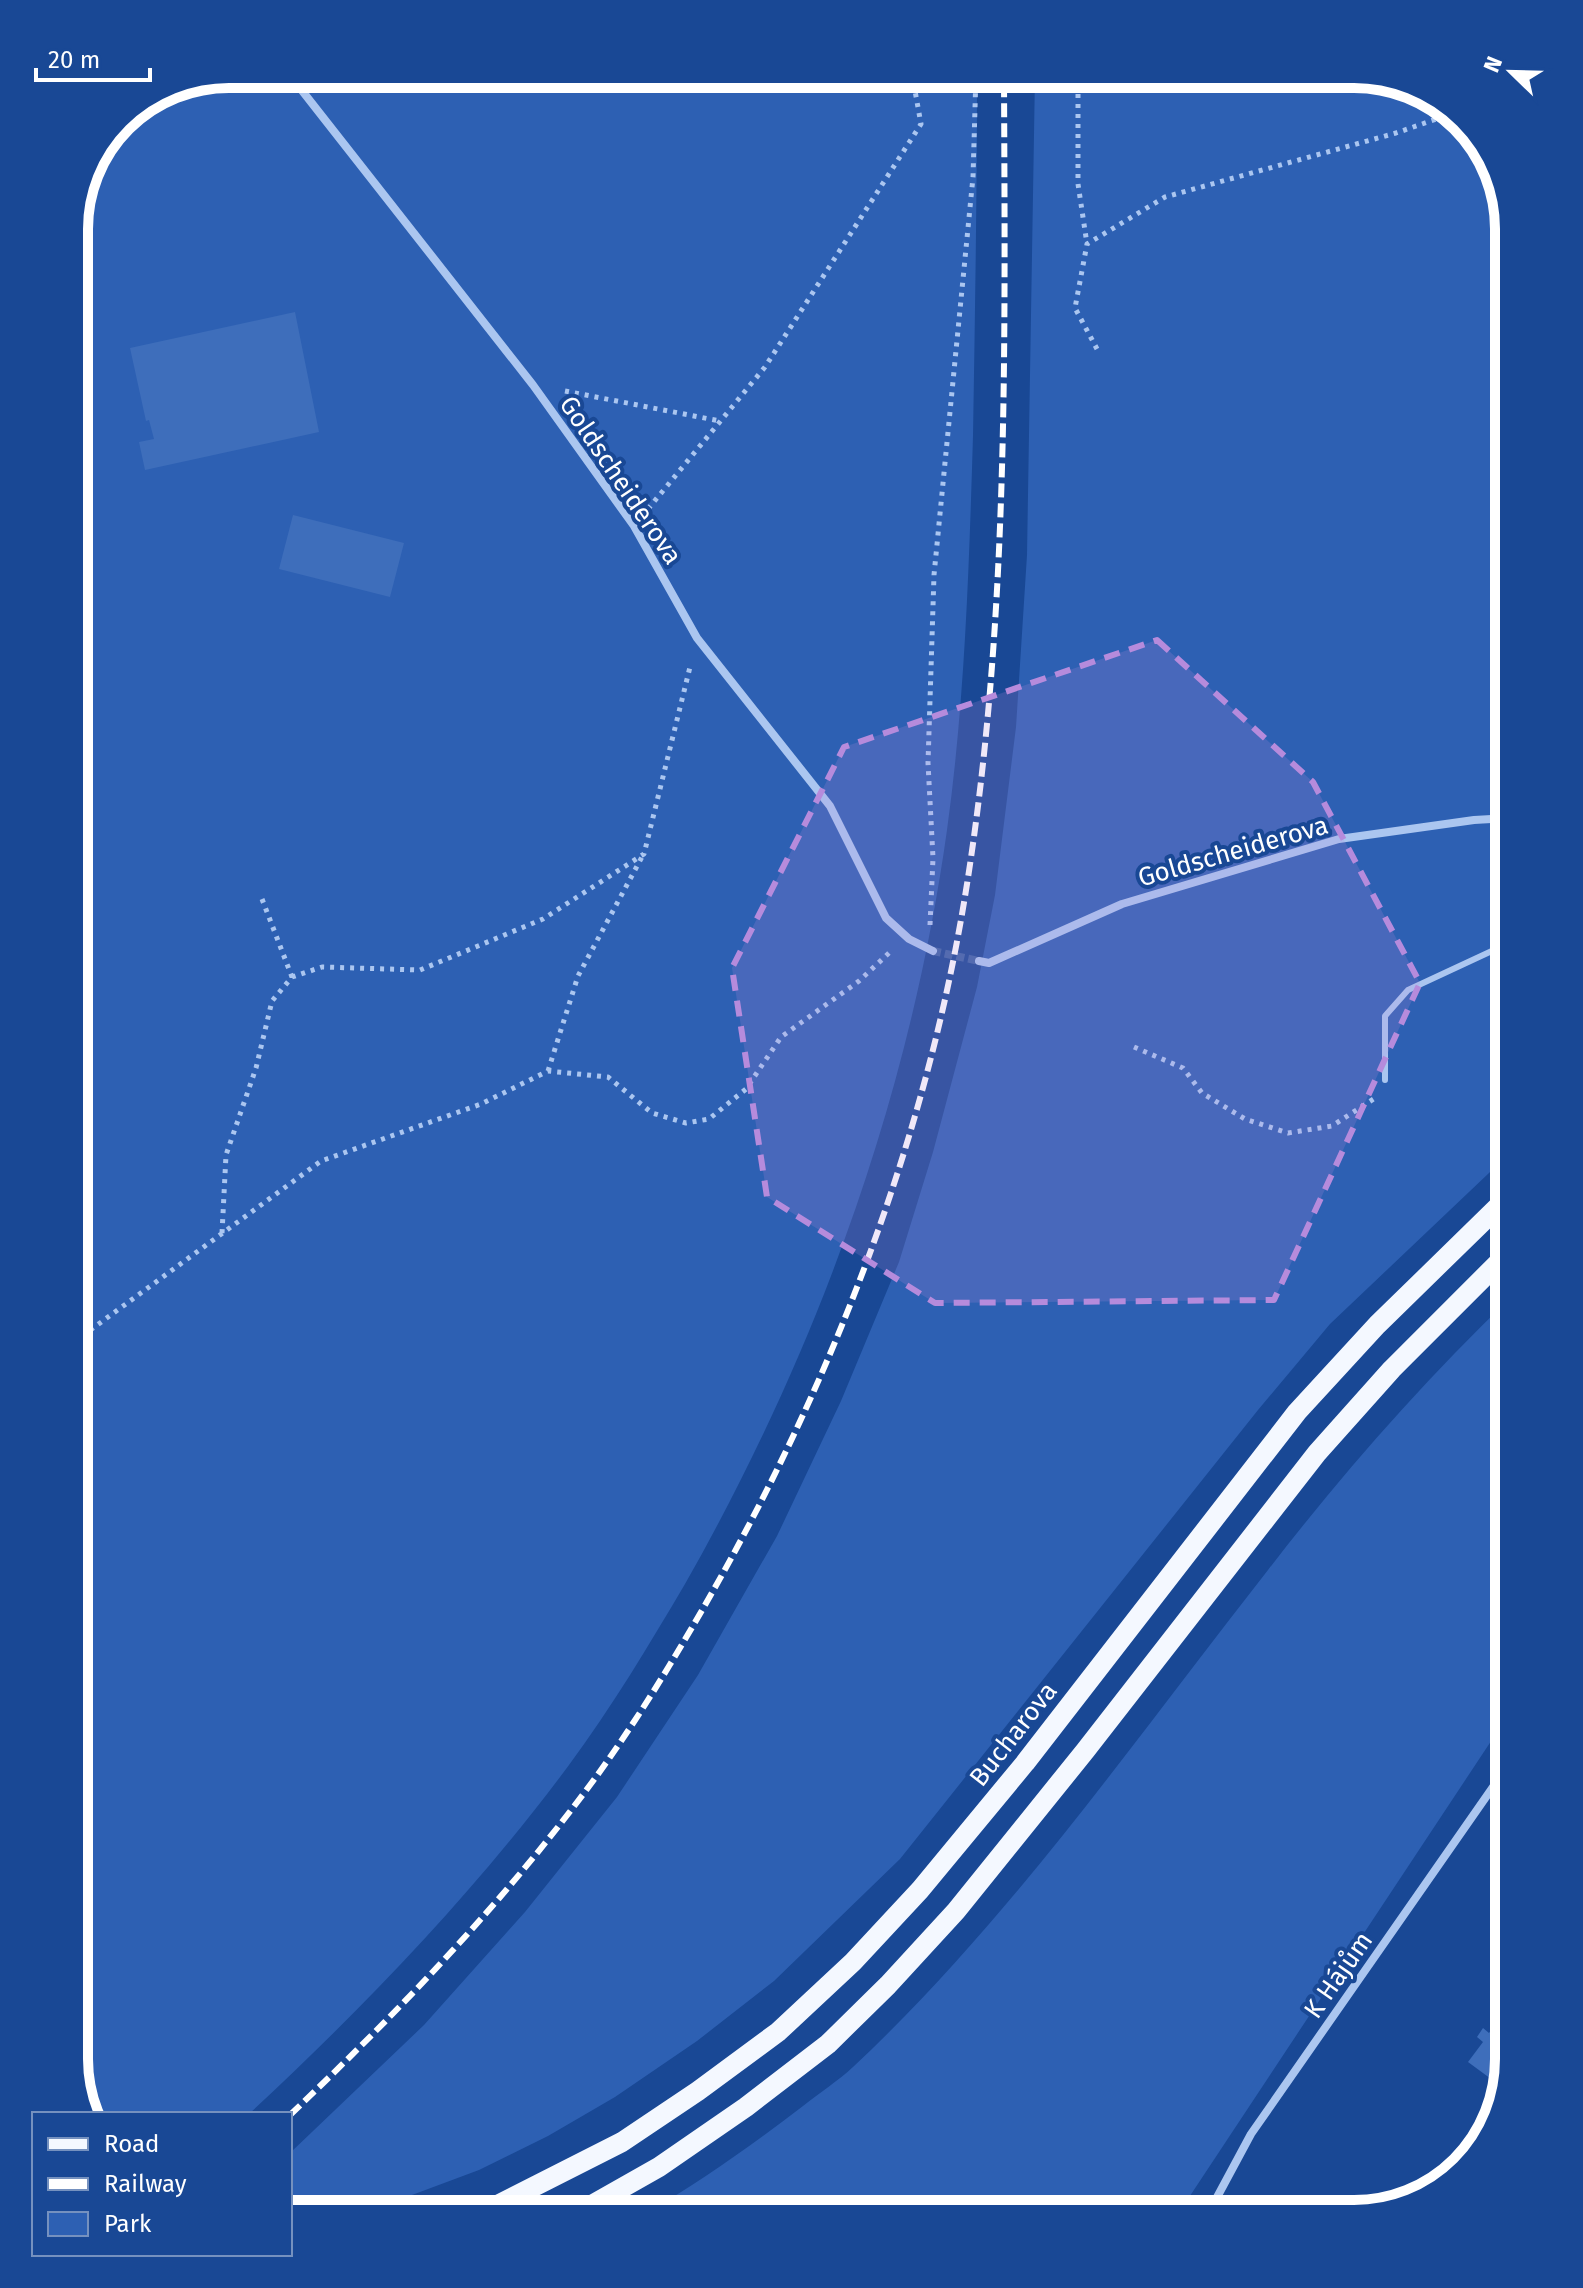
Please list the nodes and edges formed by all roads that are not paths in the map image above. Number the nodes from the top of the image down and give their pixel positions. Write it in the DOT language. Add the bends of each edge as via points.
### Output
graph roads {
  1 [pos="300,88"];
  2 [pos="1495,819"];
  3 [pos="932,950"];
  4 [pos="1495,950"];
  5 [pos="979,961"];
  6 [pos="1385,1080"];
  7 [pos="1495,1210"];
  8 [pos="1495,1266"];
  9 [pos="1495,1784"];
  10 [pos="508,2200"];
  11 [pos="601,2200"];
  12 [pos="1216,2200"];
  1 -- 3 [label="street, Goldscheiderova" via="533,385 634,526 697,638 830,806 886,918 906,937"];
  2 -- 5 [label="street, Goldscheiderova" via="1339,839 1122,904 989,963"];
  4 -- 6 [label="lane" via="1408,990 1385,1016"];
  7 -- 10 [label="main road, Bucharova" via="1297,1412 1025,1763 853,1962 778,2032 685,2100 622,2142"];
  8 -- 11 [label="main road" via="1317,1453 1075,1764 956,1911 888,1985 828,2044 746,2107"];
  9 -- 12 [label="street, K Hájům" via="1251,2134"];
}
